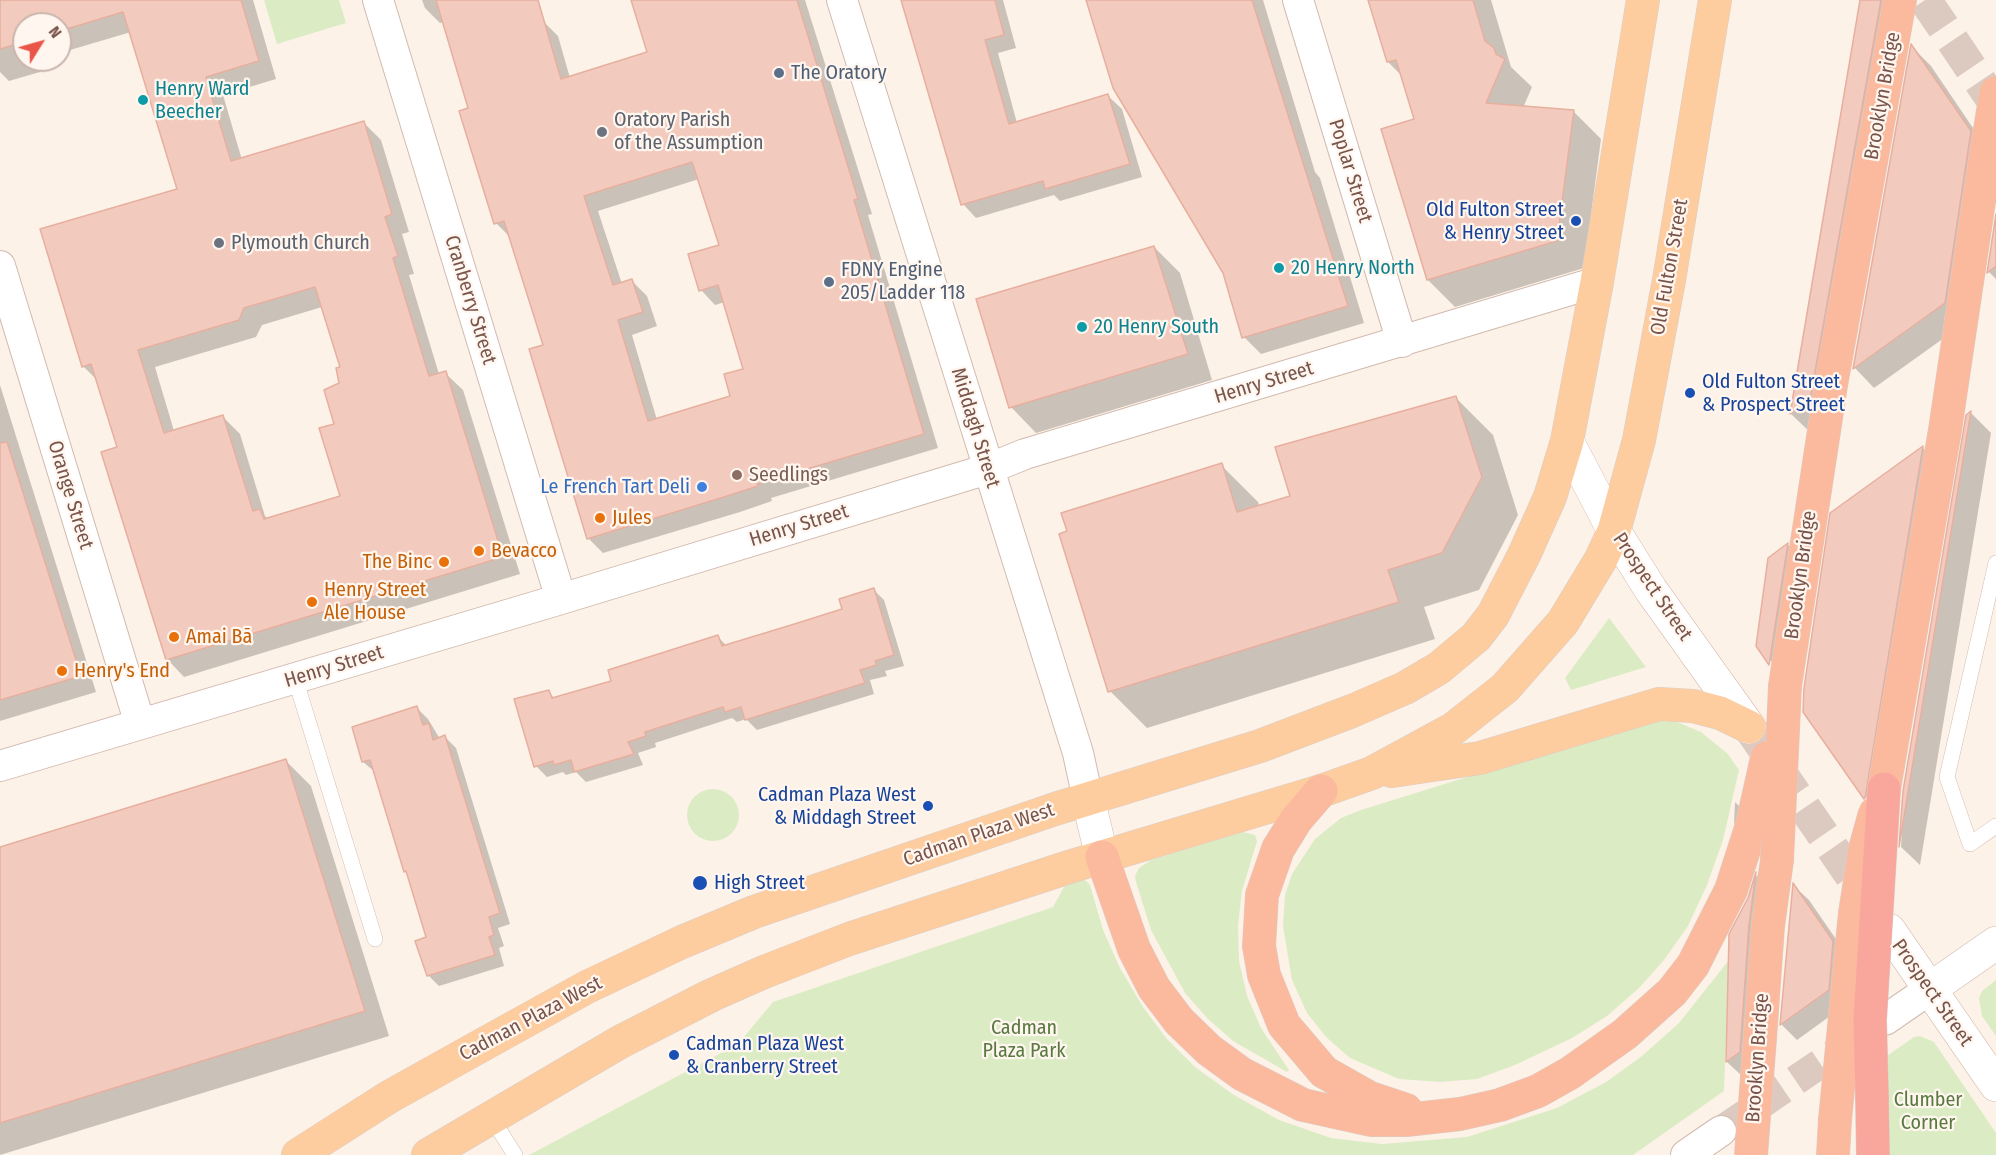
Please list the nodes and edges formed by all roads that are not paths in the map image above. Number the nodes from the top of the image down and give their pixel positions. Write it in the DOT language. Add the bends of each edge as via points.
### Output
graph roads {
  1 [pos="378,0"];
  2 [pos="842,0"];
  3 [pos="1298,0"];
  4 [pos="1643,0"];
  5 [pos="1715,0"];
  6 [pos="1900,0"];
  7 [pos="1996,93"];
  8 [pos="0,266"];
  9 [pos="1597,282"];
  10 [pos="1402,342"];
  11 [pos="1568,441"];
  12 [pos="988,469"];
  13 [pos="1614,531"];
  14 [pos="1996,563"];
  15 [pos="561,599"];
  16 [pos="295,678"];
  17 [pos="1785,686"];
  18 [pos="140,724"];
  19 [pos="0,766"];
  20 [pos="1372,772"];
  21 [pos="1884,789"];
  22 [pos="1321,791"];
  23 [pos="1088,799"];
  24 [pos="1996,826"];
  25 [pos="1102,857"];
  26 [pos="1889,930"];
  27 [pos="375,939"];
  28 [pos="1996,943"];
  29 [pos="1930,989"];
  30 [pos="1885,1020"];
  31 [pos="1996,1085"];
  32 [pos="491,1117"];
  33 [pos="1440,1118"];
  34 [pos="1721,1131"];
  35 [pos="298,1155"];
  36 [pos="428,1155"];
  37 [pos="515,1155"];
  38 [pos="1686,1155"];
  39 [pos="1751,1155"];
  40 [pos="1833,1155"];
  41 [pos="1873,1155"];
  1 -- 15 [label="street, Cranberry Street"];
  2 -- 12 [label="street, Middagh Street"];
  3 -- 10 [label="street, Poplar Street"];
  4 -- 9 [label="main road"];
  5 -- 13 [label="main road, Old Fulton Street" via="1641,429"];
  6 -- 17 [label="highway, Brooklyn Bridge" via="1831,385"];
  7 -- 21 [label="highway, bridge" via="1945,430"];
  8 -- 18 [label="street, Orange Street"];
  9 -- 10 [label="street, Henry Street"];
  9 -- 11 [label="main road"];
  10 -- 12 [label="street, Henry Street" via="1025,454"];
  11 -- 13 [label="main road, Prospect Street"];
  11 -- 23 [label="main road, Cadman Plaza West" via="1550,497 1493,615 1476,637 1438,668 1405,688 1260,746"];
  12 -- 15 [label="street, Henry Street"];
  12 -- 23 [label="street, Middagh Street" via="1078,753"];
  13 -- 20 [label="main road" via="1602,559 1563,622 1505,688 1453,729"];
  13 -- 20 [label="main road, Prospect Street" via="1749,727 1693,705 1659,704 1480,758"];
  14 -- 24 [label="lane" via="1947,777 1970,844"];
  15 -- 16 [label="street, Henry Street"];
  16 -- 18 [label="street, Henry Street"];
  16 -- 27 [label="lane"];
  17 -- 33 [label="highway, bridge" via="1752,825 1731,890 1693,965 1672,992 1625,1034 1570,1073 1500,1105"];
  17 -- 39 [label="highway, Brooklyn Bridge, bridge" via="1777,860 1767,938"];
  18 -- 19 [label="street, Henry Street"];
  20 -- 22 [label="main road"];
  21 -- 40 [label="highway, bridge" via="1864,849 1847,980"];
  21 -- 41 [label="highway, bridge" via="1869,1020"];
  22 -- 25 [label="main road"];
  22 -- 33 [label="highway" via="1278,849 1262,895 1259,946 1272,999 1284,1025 1324,1072 1370,1098"];
  23 -- 25 [label="main road, Middagh Street"];
  23 -- 35 [label="main road, Cadman Plaza West" via="754,912 682,942 587,987 484,1044 389,1097"];
  25 -- 32 [label="main road" via="849,939 764,972 620,1042"];
  25 -- 33 [label="highway" via="1129,939 1154,988 1179,1021 1209,1050 1242,1074 1304,1105 1371,1120"];
  26 -- 29 [label="main road, Prospect Street"];
  28 -- 29 [label="main road"];
  29 -- 30 [label="street"];
  29 -- 31 [label="main road, Prospect Street"];
  32 -- 36 [label="main road"];
  32 -- 37 [label="lane"];
  34 -- 38 [label="street"];
}
